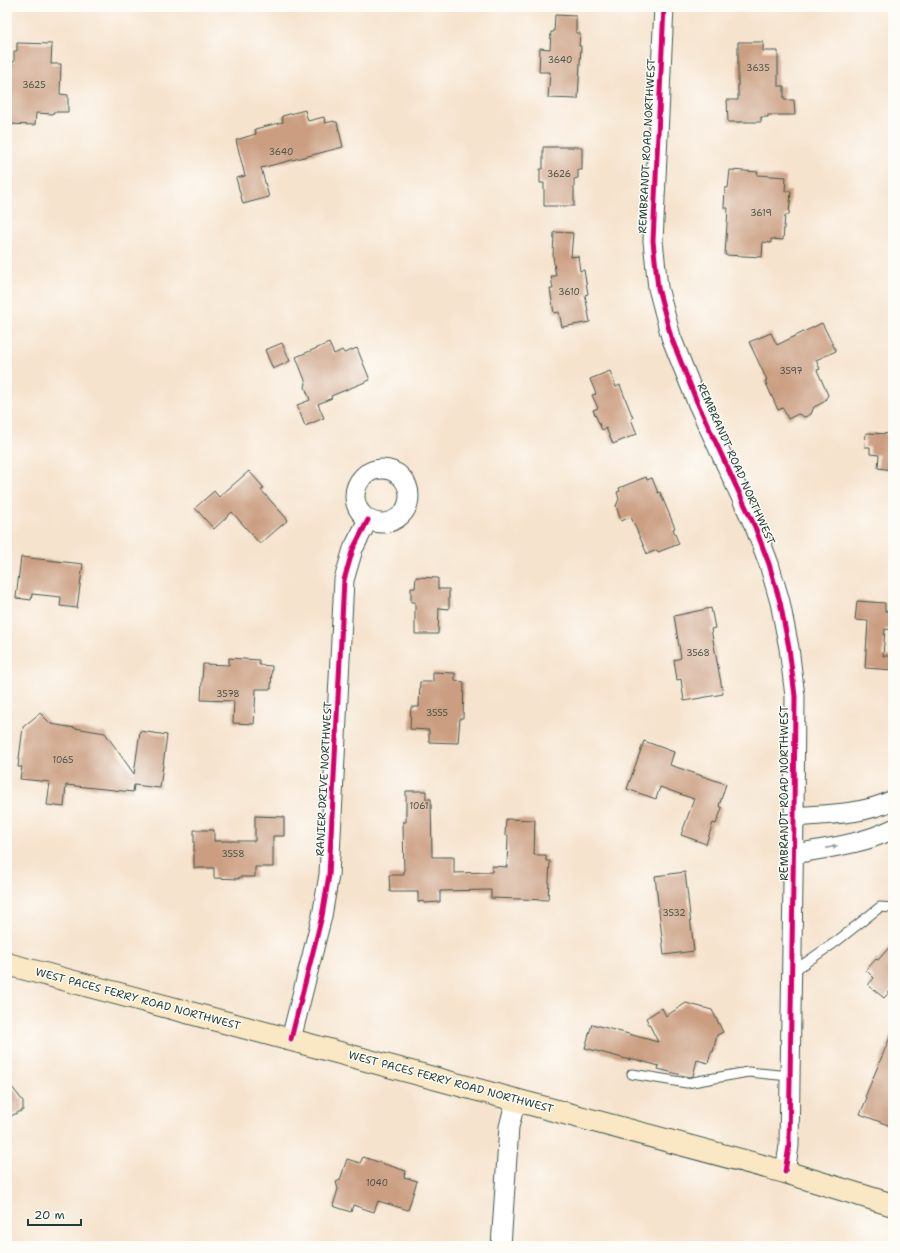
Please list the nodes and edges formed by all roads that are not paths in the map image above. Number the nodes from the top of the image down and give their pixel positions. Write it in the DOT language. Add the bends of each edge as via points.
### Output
graph roads {
  1 [pos="664,7"];
  2 [pos="368,520"];
  3 [pos="893,800"];
  4 [pos="794,817"];
  5 [pos="893,829"];
  6 [pos="794,854"];
  7 [pos="893,908"];
  8 [pos="7,964"];
  9 [pos="792,972"];
  10 [pos="291,1040"];
  11 [pos="632,1074"];
  12 [pos="790,1076"];
  13 [pos="516,1100"];
  14 [pos="785,1172"];
  15 [pos="893,1205"];
  16 [pos="501,1246"];
  1 -- 4 [label="street, REMBRANDT ROAD NORTHWEST" via="653,241 658,288 671,337 697,402 755,527 780,602 795,696"];
  2 -- 10 [label="street, RANIER DRIVE NORTHWEST" via="353,549 344,580 329,875 322,916"];
  3 -- 4 [label="street" via="859,812"];
  4 -- 6 [label="street, REMBRANDT ROAD NORTHWEST"];
  6 -- 5 [label="street, one-way" via="858,842"];
  6 -- 9 [label="street, REMBRANDT ROAD NORTHWEST"];
  7 -- 9 [label="lane" via="880,908"];
  8 -- 10 [label="main road, WEST PACES FERRY ROAD NORTHWEST"];
  9 -- 12 [label="street, REMBRANDT ROAD NORTHWEST"];
  10 -- 13 [label="main road, WEST PACES FERRY ROAD NORTHWEST"];
  11 -- 12 [label="lane" via="687,1083 748,1072"];
  12 -- 14 [label="street, REMBRANDT ROAD NORTHWEST" via="789,1146"];
  13 -- 14 [label="main road, WEST PACES FERRY ROAD NORTHWEST"];
  13 -- 16 [label="street" via="508,1127"];
  14 -- 15 [label="main road, WEST PACES FERRY ROAD NORTHWEST"];
}
